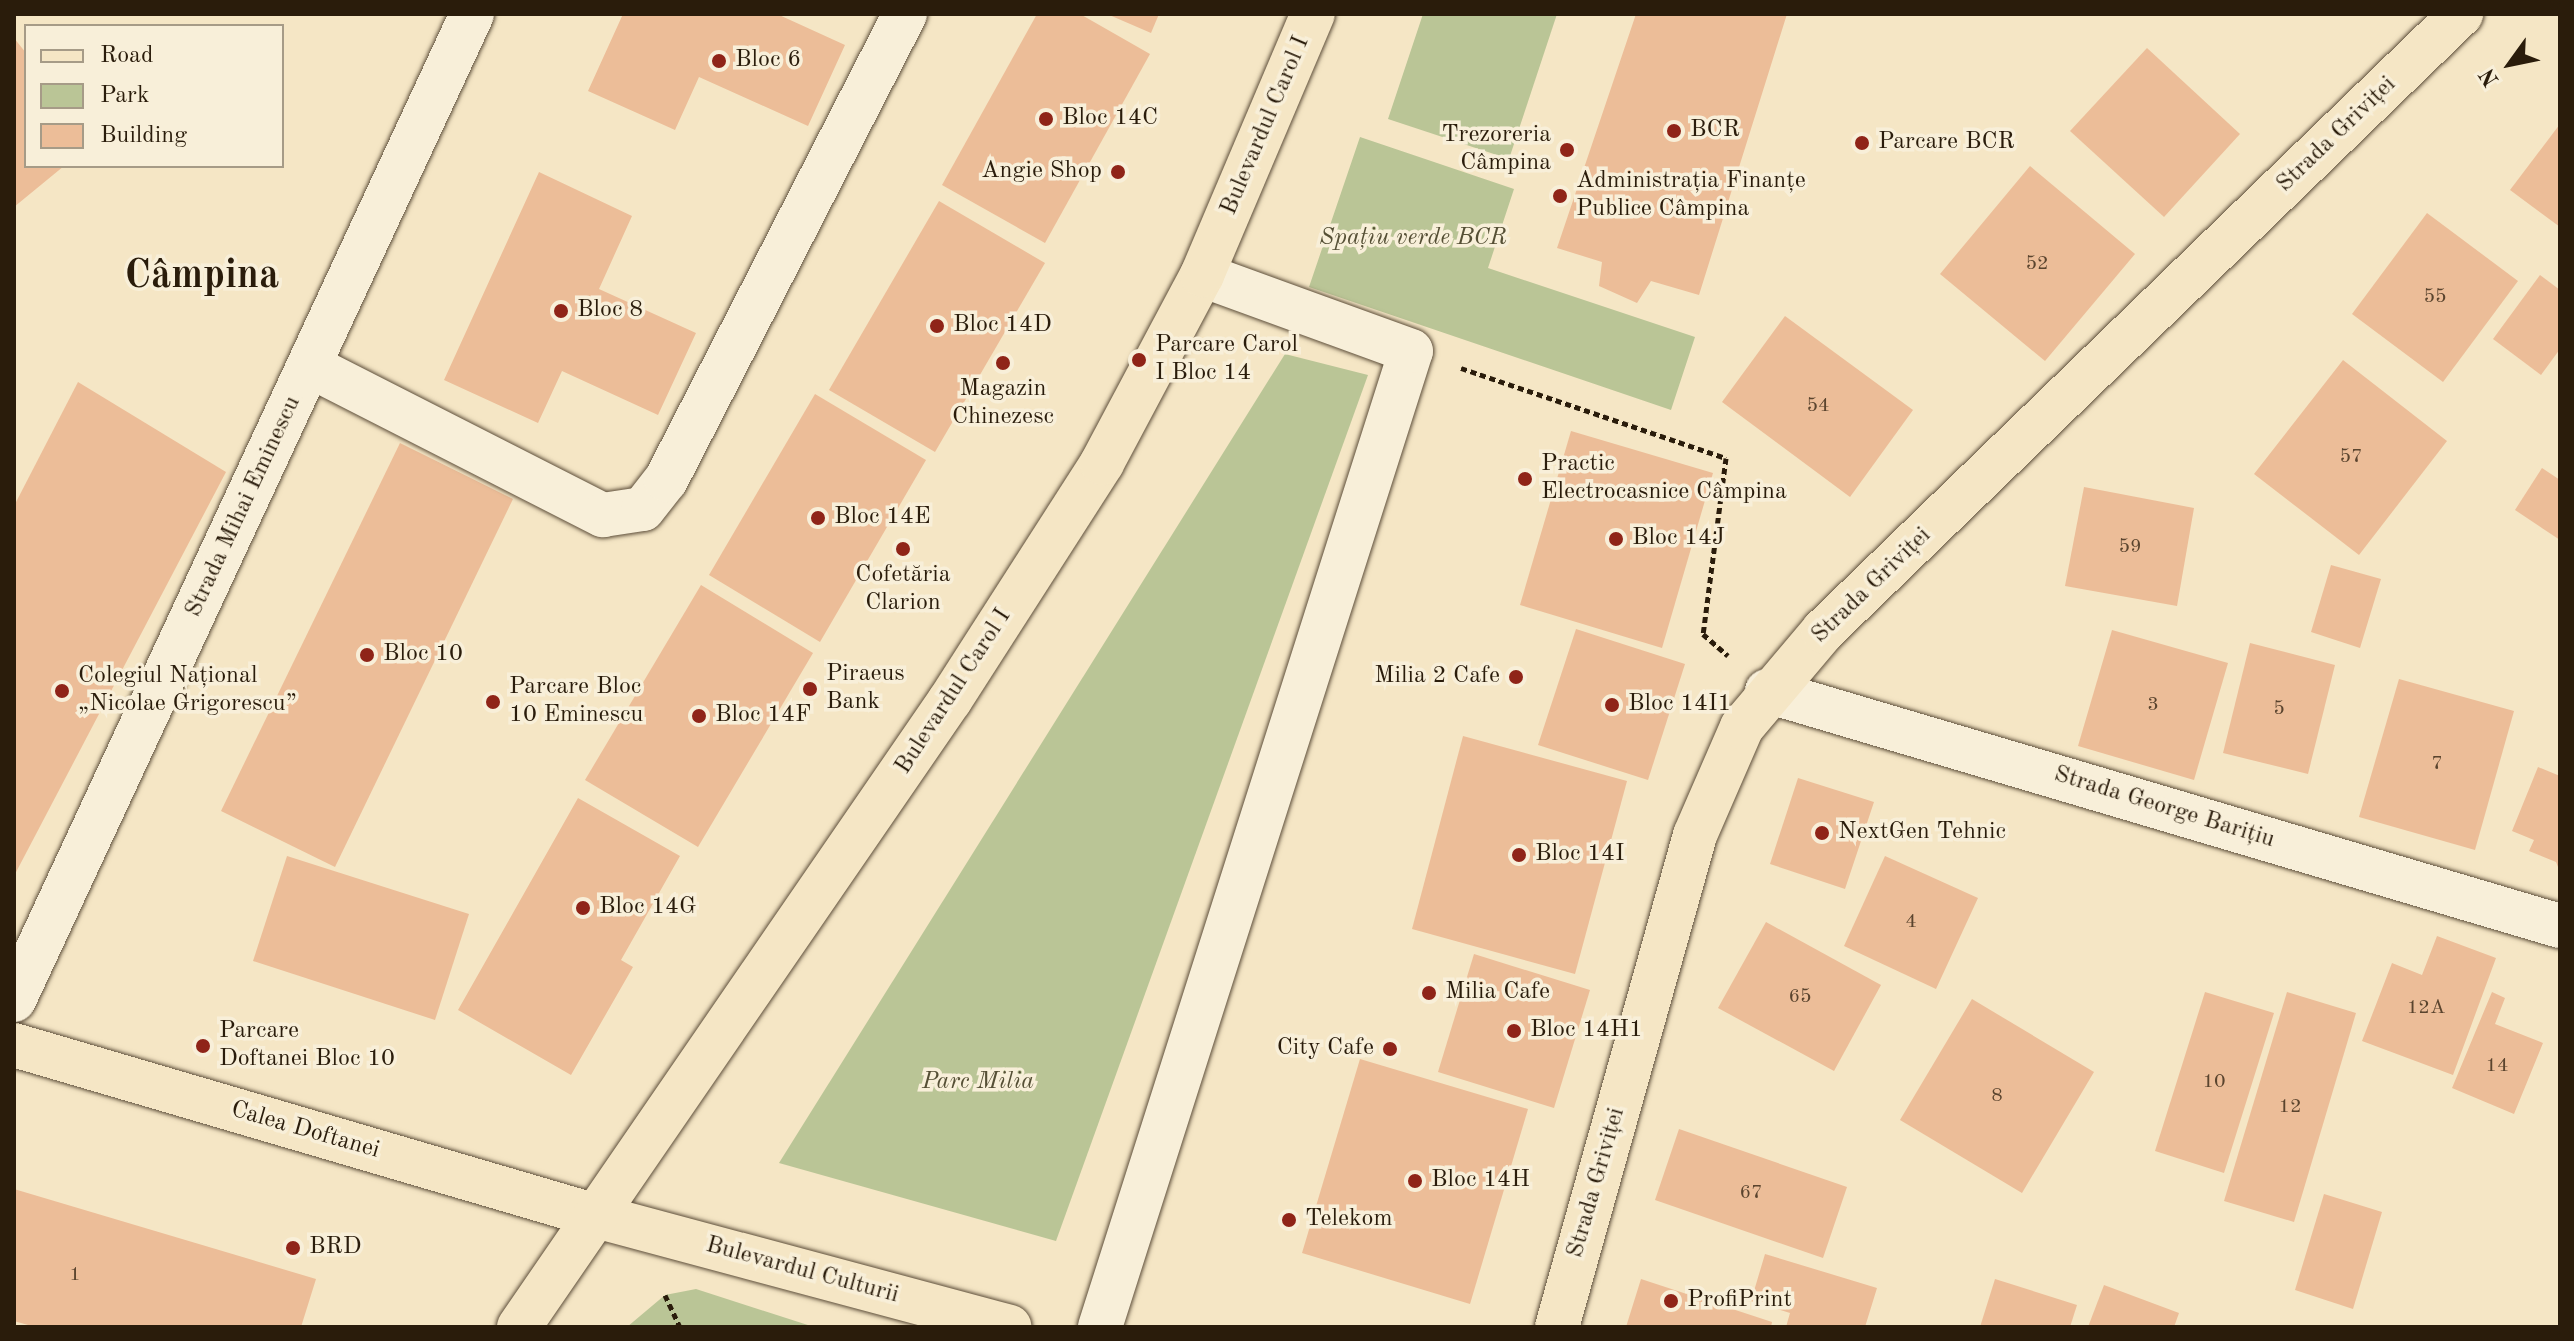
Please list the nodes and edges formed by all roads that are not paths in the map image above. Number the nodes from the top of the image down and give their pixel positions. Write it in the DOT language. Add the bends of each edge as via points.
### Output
graph roads {
  1 [pos="472,14"];
  2 [pos="905,14"];
  3 [pos="1313,14"];
  4 [pos="2461,14"];
  5 [pos="1202,275"];
  6 [pos="310,366"];
  7 [pos="1767,691"];
  8 [pos="2560,926"];
  9 [pos="14,1000"];
  10 [pos="14,1045"];
  11 [pos="596,1216"];
  12 [pos="519,1327"];
  13 [pos="1009,1327"];
  14 [pos="1100,1327"];
  15 [pos="1557,1327"];
  1 -- 6 [label="street, Strada Mihai Eminescu"];
  2 -- 6 [label="street" via="666,480 643,509 603,515"];
  3 -- 5 [label="main road, Bulevardul Carol I"];
  4 -- 7 [label="main road, Strada Griviței"];
  5 -- 11 [label="main road, Bulevardul Carol I" via="1102,463 950,700"];
  5 -- 14 [label="street" via="1411,351"];
  6 -- 9 [label="street, Strada Mihai Eminescu"];
  7 -- 8 [label="street, Strada George Barițiu"];
  7 -- 15 [label="main road, Strada Griviței" via="1714,780 1695,835"];
  10 -- 11 [label="main road, Calea Doftanei"];
  11 -- 12 [label="main road, Bulevardul Carol I"];
  11 -- 13 [label="main road, Bulevardul Culturii"];
}
